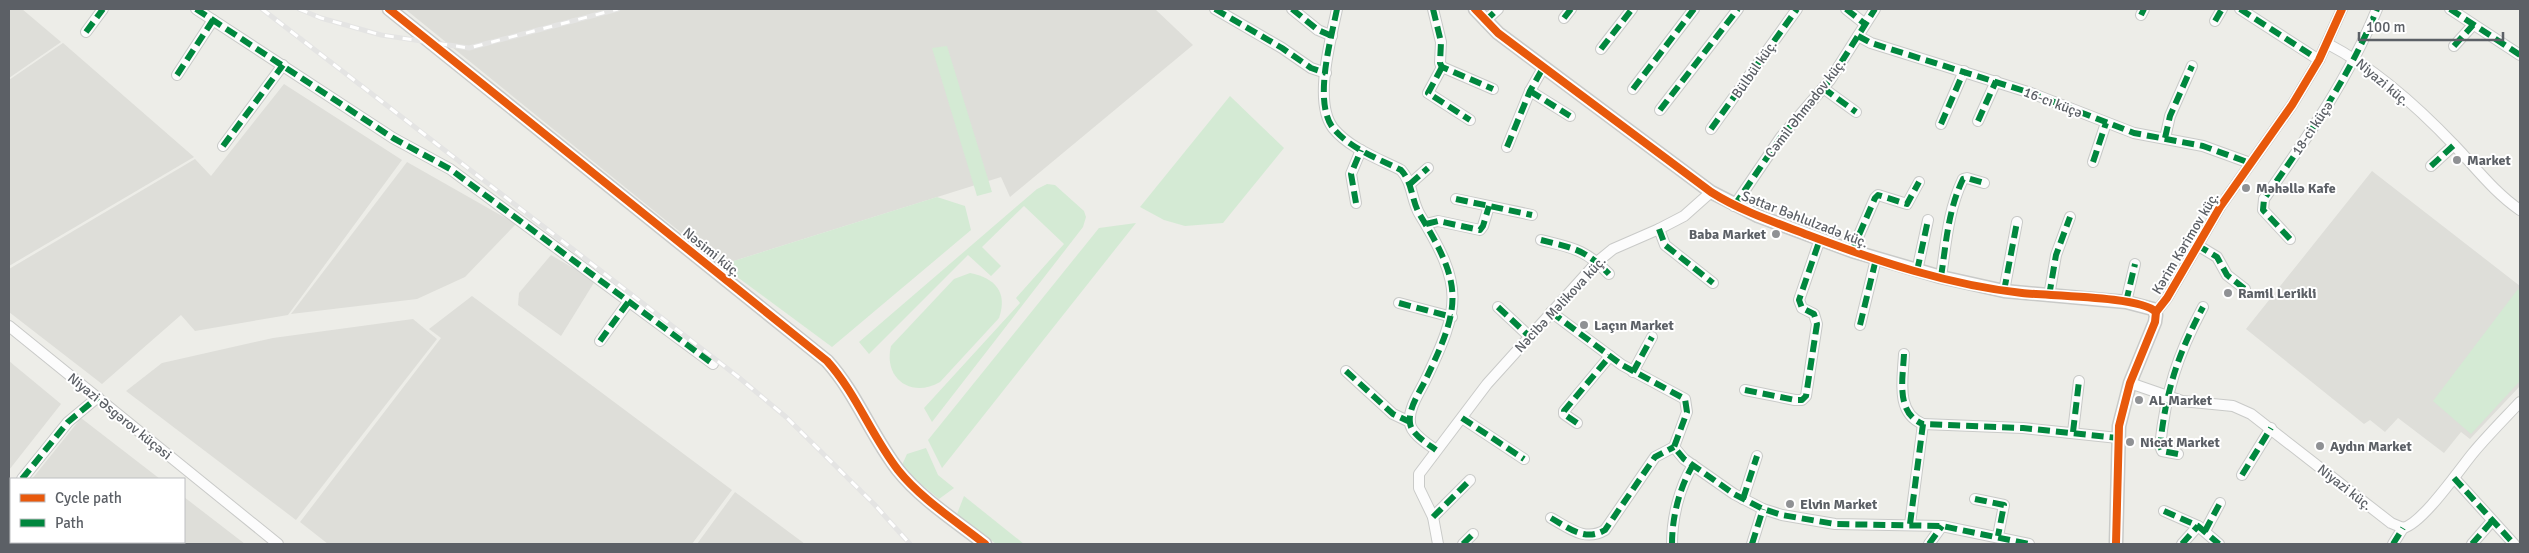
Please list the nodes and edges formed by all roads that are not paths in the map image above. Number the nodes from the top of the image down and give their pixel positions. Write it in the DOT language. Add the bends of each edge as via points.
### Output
graph roads {
  1 [pos="103,9"];
  2 [pos="196,9"];
  3 [pos="389,9"];
  4 [pos="1215,9"];
  5 [pos="1292,9"];
  6 [pos="1337,9"];
  7 [pos="1433,9"];
  8 [pos="1475,9"];
  9 [pos="1498,9"];
  10 [pos="1571,9"];
  11 [pos="1632,9"];
  12 [pos="1694,9"];
  13 [pos="1738,9"];
  14 [pos="1797,9"];
  15 [pos="1846,9"];
  16 [pos="1875,9"];
  17 [pos="2222,9"];
  18 [pos="2240,9"];
  19 [pos="2342,9"];
  20 [pos="2377,9"];
  21 [pos="2450,9"];
  22 [pos="1564,18"];
  23 [pos="212,20"];
  24 [pos="2215,21"];
  25 [pos="1485,22"];
  26 [pos="1865,24"];
  27 [pos="2473,25"];
  28 [pos="86,32"];
  29 [pos="1332,36"];
  30 [pos="1858,36"];
  31 [pos="2328,44"];
  32 [pos="2454,46"];
  33 [pos="1601,49"];
  34 [pos="2520,55"];
  35 [pos="2355,58"];
  36 [pos="2319,60"];
  37 [pos="283,65"];
  38 [pos="2192,66"];
  39 [pos="1442,67"];
  40 [pos="1543,68"];
  41 [pos="1964,72"];
  42 [pos="1326,73"];
  43 [pos="177,76"];
  44 [pos="1996,81"];
  45 [pos="1823,88"];
  46 [pos="1493,89"];
  47 [pos="1633,89"];
  48 [pos="1530,91"];
  49 [pos="1660,110"];
  50 [pos="1856,112"];
  51 [pos="1570,116"];
  52 [pos="1470,120"];
  53 [pos="1978,120"];
  54 [pos="2106,123"];
  55 [pos="1941,124"];
  56 [pos="1712,129"];
  57 [pos="2164,138"];
  58 [pos="2454,145"];
  59 [pos="223,146"];
  60 [pos="1507,147"];
  61 [pos="1361,150"];
  62 [pos="2093,162"];
  63 [pos="2250,163"];
  64 [pos="2431,166"];
  65 [pos="1428,168"];
  66 [pos="1919,182"];
  67 [pos="1984,183"];
  68 [pos="1410,184"];
  69 [pos="1711,192"];
  70 [pos="1456,199"];
  71 [pos="1356,203"];
  72 [pos="1489,206"];
  73 [pos="1734,206"];
  74 [pos="2520,210"];
  75 [pos="1532,215"];
  76 [pos="2070,218"];
  77 [pos="1928,220"];
  78 [pos="2017,222"];
  79 [pos="1426,224"];
  80 [pos="1659,230"];
  81 [pos="1820,239"];
  82 [pos="2290,239"];
  83 [pos="1541,240"];
  84 [pos="2197,245"];
  85 [pos="1852,252"];
  86 [pos="1876,259"];
  87 [pos="1598,262"];
  88 [pos="2135,264"];
  89 [pos="1917,270"];
  90 [pos="1609,274"];
  91 [pos="1941,277"];
  92 [pos="1713,283"];
  93 [pos="2245,289"];
  94 [pos="2004,291"];
  95 [pos="2049,296"];
  96 [pos="629,300"];
  97 [pos="2126,302"];
  98 [pos="1399,303"];
  99 [pos="1498,307"];
  100 [pos="2203,307"];
  101 [pos="1551,312"];
  102 [pos="2156,312"];
  103 [pos="1452,317"];
  104 [pos="1860,325"];
  105 [pos="9,326"];
  106 [pos="1529,336"];
  107 [pos="1652,337"];
  108 [pos="600,341"];
  109 [pos="1904,354"];
  110 [pos="1610,356"];
  111 [pos="713,364"];
  112 [pos="1346,371"];
  113 [pos="1634,372"];
  114 [pos="2079,382"];
  115 [pos="2130,383"];
  116 [pos="1745,390"];
  117 [pos="98,397"];
  118 [pos="2166,397"];
  119 [pos="2520,402"];
  120 [pos="1462,418"];
  121 [pos="1410,422"];
  122 [pos="1577,423"];
  123 [pos="1923,424"];
  124 [pos="2271,428"];
  125 [pos="2073,432"];
  126 [pos="2118,438"];
  127 [pos="1674,447"];
  128 [pos="1436,450"];
  129 [pos="2178,454"];
  130 [pos="1757,456"];
  131 [pos="1524,458"];
  132 [pos="1693,465"];
  133 [pos="2242,475"];
  134 [pos="23,478"];
  135 [pos="2454,478"];
  136 [pos="1470,480"];
  137 [pos="1743,499"];
  138 [pos="1975,499"];
  139 [pos="2220,503"];
  140 [pos="1763,509"];
  141 [pos="2164,511"];
  142 [pos="1433,517"];
  143 [pos="1551,518"];
  144 [pos="2492,521"];
  145 [pos="1910,524"];
  146 [pos="1942,526"];
  147 [pos="2403,528"];
  148 [pos="2202,529"];
  149 [pos="1473,534"];
  150 [pos="2003,540"];
  151 [pos="278,544"];
  152 [pos="986,544"];
  153 [pos="1438,544"];
  154 [pos="1463,544"];
  155 [pos="1672,544"];
  156 [pos="1752,544"];
  157 [pos="1929,544"];
  158 [pos="2029,544"];
  159 [pos="2116,544"];
  160 [pos="2182,544"];
  161 [pos="2219,544"];
  162 [pos="2393,544"];
  163 [pos="2472,544"];
  164 [pos="2514,544"];
  1 -- 28 [label="street"];
  2 -- 23 [label="street"];
  3 -- 152 [label="street, Nəsimi küç." via="826,361 846,386 898,470 918,491"];
  4 -- 42 [label="street" via="1311,68"];
  5 -- 29 [label="street" via="1318,30"];
  6 -- 29 [label="street"];
  7 -- 39 [label="street" via="1441,42"];
  8 -- 25 [label="street, Səttar Bəhlulzadə küç."];
  9 -- 25 [label="street"];
  10 -- 22 [label="street"];
  11 -- 33 [label="street"];
  12 -- 47 [label="street"];
  13 -- 49 [label="street"];
  14 -- 56 [label="street, Bülbül küç."];
  15 -- 26 [label="street"];
  16 -- 26 [label="street, Cəmil Əhmədov küç."];
  17 -- 24 [label="street"];
  18 -- 36 [label="street"];
  19 -- 31 [label="street, Kərim Kərimov küç."];
  20 -- 35 [label="street, 18-ci küçə"];
  21 -- 27 [label="street"];
  23 -- 37 [label="street"];
  23 -- 43 [label="street"];
  25 -- 40 [label="street, Səttar Bəhlulzadə küç."];
  26 -- 30 [label="street, Cəmil Əhmədov küç."];
  27 -- 32 [label="street"];
  27 -- 34 [label="street"];
  29 -- 42 [label="street"];
  30 -- 41 [label="street, 16-cı küçə"];
  30 -- 45 [label="street, Cəmil Əhmədov küç."];
  31 -- 35 [label="street, Niyazi küç."];
  31 -- 36 [label="street, Kərim Kərimov küç."];
  35 -- 58 [label="street, Niyazi küç."];
  35 -- 82 [label="street, 18-ci küçə" via="2313,129 2264,199 2263,210"];
  36 -- 63 [label="street, Kərim Kərimov küç." via="2292,105"];
  37 -- 59 [label="street"];
  37 -- 96 [label="street" via="400,142 450,169"];
  38 -- 57 [label="street"];
  39 -- 46 [label="street"];
  39 -- 52 [label="street" via="1428,93"];
  40 -- 48 [label="street"];
  40 -- 69 [label="street, Səttar Bəhlulzadə küç."];
  41 -- 44 [label="street, 16-cı küçə"];
  41 -- 55 [label="street"];
  42 -- 61 [label="street" via="1324,93 1328,120 1333,128"];
  44 -- 53 [label="street"];
  44 -- 54 [label="street, 16-cı küçə"];
  45 -- 50 [label="street"];
  45 -- 73 [label="street, Cəmil Əhmədov küç." via="1780,138"];
  48 -- 51 [label="street"];
  48 -- 60 [label="street"];
  54 -- 57 [label="street, 16-cı küçə" via="2134,133"];
  54 -- 62 [label="street"];
  57 -- 63 [label="street, 16-cı küçə" via="2204,146"];
  58 -- 64 [label="street"];
  58 -- 74 [label="street, Niyazi küç." via="2496,191"];
  61 -- 68 [label="street" via="1401,170"];
  61 -- 71 [label="street" via="1351,174"];
  63 -- 84 [label="street, Kərim Kərimov küç."];
  65 -- 68 [label="street"];
  66 -- 85 [label="street" via="1907,204 1884,196 1875,198"];
  67 -- 91 [label="street" via="1963,179 1948,226"];
  68 -- 79 [label="street" via="1414,202"];
  69 -- 73 [label="street, Səttar Bəhlulzadə küç."];
  69 -- 80 [label="street, Nəcibə Məlikova küç." via="1684,216"];
  70 -- 72 [label="street"];
  72 -- 75 [label="street"];
  72 -- 79 [label="street" via="1480,230 1438,222"];
  73 -- 81 [label="street, Səttar Bəhlulzadə küç."];
  76 -- 95 [label="street" via="2056,255"];
  77 -- 89 [label="street"];
  78 -- 94 [label="street"];
  79 -- 103 [label="street" via="1449,273"];
  80 -- 87 [label="street, Nəcibə Məlikova küç." via="1613,249"];
  80 -- 92 [label="street" via="1665,245"];
  81 -- 85 [label="street, Səttar Bəhlulzadə küç."];
  81 -- 116 [label="street" via="1798,300 1802,308 1814,314 1817,324 1806,396 1795,400"];
  83 -- 87 [label="street" via="1580,250"];
  84 -- 93 [label="street" via="2217,257 2228,274"];
  84 -- 102 [label="street, Kərim Kərimov küç."];
  85 -- 86 [label="street, Səttar Bəhlulzadə küç."];
  86 -- 89 [label="street, Səttar Bəhlulzadə küç."];
  86 -- 104 [label="street"];
  87 -- 90 [label="street"];
  87 -- 101 [label="street, Nəcibə Məlikova küç."];
  88 -- 97 [label="street"];
  89 -- 91 [label="street, Səttar Bəhlulzadə küç."];
  91 -- 94 [label="street, Səttar Bəhlulzadə küç."];
  94 -- 95 [label="street, Səttar Bəhlulzadə küç."];
  95 -- 97 [label="street, Səttar Bəhlulzadə küç."];
  96 -- 108 [label="street"];
  96 -- 111 [label="street"];
  97 -- 102 [label="street, Səttar Bəhlulzadə küç." via="2146,306"];
  98 -- 103 [label="street"];
  99 -- 106 [label="street"];
  100 -- 118 [label="street" via="2182,350"];
  101 -- 106 [label="street, Nəcibə Məlikova küç."];
  101 -- 110 [label="street"];
  102 -- 115 [label="street, Kərim Kərimov küç." via="2156,322"];
  103 -- 121 [label="street" via="1442,346 1415,400"];
  105 -- 117 [label="street, Niyazi Əsgərov küçəsi"];
  106 -- 120 [label="street, Nəcibə Məlikova küç."];
  107 -- 113 [label="street"];
  109 -- 123 [label="street" via="1904,405 1912,418"];
  110 -- 113 [label="street"];
  110 -- 122 [label="street" via="1564,411"];
  112 -- 121 [label="street" via="1393,414"];
  113 -- 127 [label="street" via="1678,395 1687,404"];
  114 -- 125 [label="street"];
  115 -- 118 [label="street, Niyazi küç."];
  115 -- 126 [label="street, Kərim Kərimov küç."];
  117 -- 134 [label="street" via="68,422"];
  117 -- 151 [label="street, Niyazi Əsgərov küçəsi"];
  118 -- 124 [label="street, Niyazi küç." via="2233,406"];
  118 -- 129 [label="street" via="2160,446 2166,453"];
  119 -- 135 [label="street"];
  120 -- 128 [label="street, Nəcibə Məlikova küç."];
  120 -- 131 [label="street"];
  121 -- 128 [label="street" via="1414,432"];
  123 -- 125 [label="street"];
  123 -- 145 [label="street"];
  124 -- 133 [label="street"];
  124 -- 147 [label="street, Niyazi küç." via="2391,523"];
  125 -- 126 [label="street"];
  126 -- 159 [label="street, Kərim Kərimov küç."];
  127 -- 132 [label="street" via="1677,454"];
  127 -- 143 [label="street" via="1655,457 1605,530 1598,535 1581,534"];
  128 -- 142 [label="street, Nəcibə Məlikova küç." via="1422,468 1418,480"];
  130 -- 137 [label="street"];
  132 -- 137 [label="street"];
  132 -- 155 [label="street" via="1682,488"];
  135 -- 144 [label="street"];
  135 -- 147 [label="street" via="2413,524"];
  136 -- 142 [label="street"];
  137 -- 140 [label="street"];
  138 -- 150 [label="street" via="2004,505"];
  139 -- 148 [label="street"];
  140 -- 145 [label="street" via="1835,524"];
  140 -- 156 [label="street"];
  141 -- 148 [label="street"];
  142 -- 153 [label="street"];
  144 -- 163 [label="street"];
  144 -- 164 [label="street"];
  145 -- 146 [label="street"];
  146 -- 150 [label="street"];
  146 -- 157 [label="street"];
  147 -- 162 [label="street"];
  148 -- 160 [label="street"];
  148 -- 161 [label="street"];
  149 -- 154 [label="street"];
  150 -- 158 [label="street"];
}
